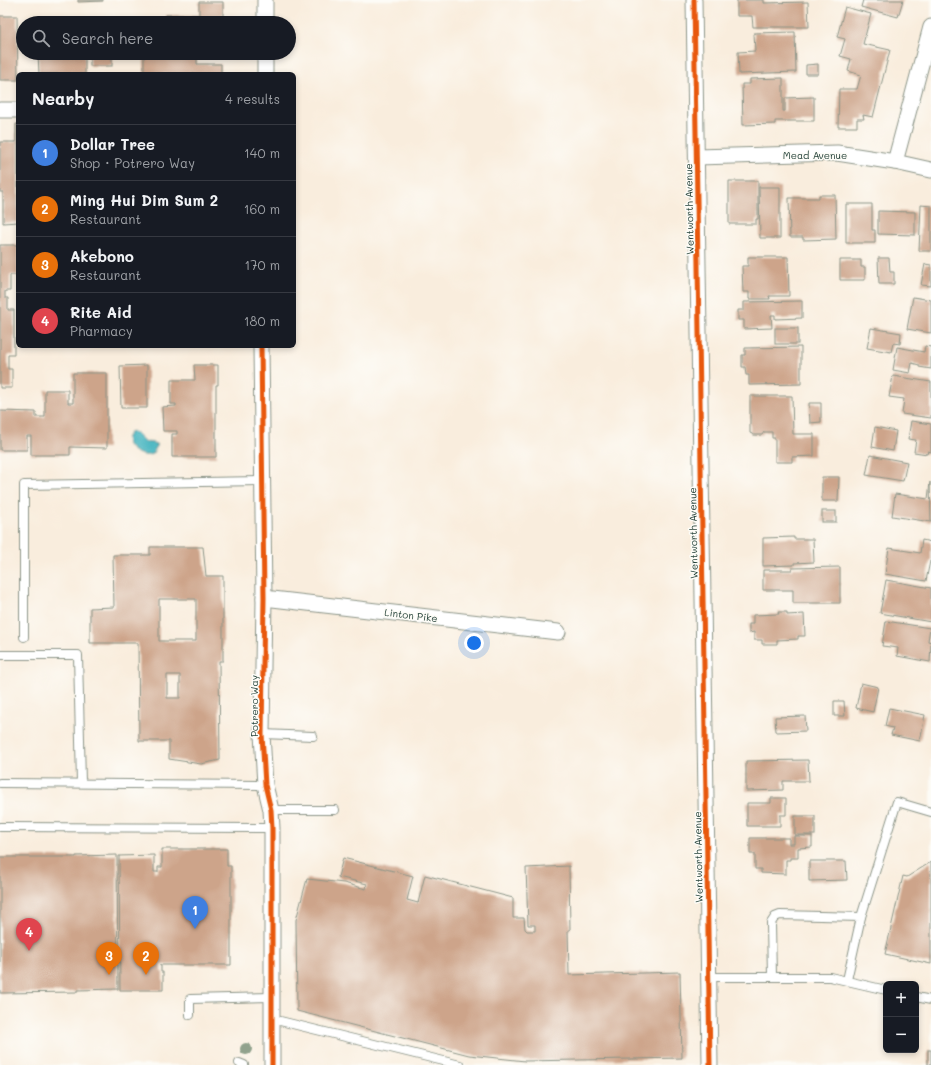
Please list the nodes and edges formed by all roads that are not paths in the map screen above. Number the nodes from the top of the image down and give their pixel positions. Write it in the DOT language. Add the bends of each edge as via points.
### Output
graph roads {
  1 [pos="265,0"];
  2 [pos="694,0"];
  3 [pos="265,16"];
  4 [pos="931,27"];
  5 [pos="265,60"];
  6 [pos="265,72"];
  7 [pos="0,110"];
  8 [pos="16,110"];
  9 [pos="697,157"];
  10 [pos="895,162"];
  11 [pos="931,170"];
  12 [pos="261,348"];
  13 [pos="262,481"];
  14 [pos="264,598"];
  15 [pos="558,632"];
  16 [pos="24,637"];
  17 [pos="0,655"];
  18 [pos="262,734"];
  19 [pos="313,736"];
  20 [pos="0,783"];
  21 [pos="81,783"];
  22 [pos="265,785"];
  23 [pos="271,810"];
  24 [pos="335,810"];
  25 [pos="931,812"];
  26 [pos="0,827"];
  27 [pos="272,828"];
  28 [pos="862,917"];
  29 [pos="708,977"];
  30 [pos="772,977"];
  31 [pos="846,980"];
  32 [pos="883,989"];
  33 [pos="272,997"];
  34 [pos="919,998"];
  35 [pos="931,1000"];
  36 [pos="190,1015"];
  37 [pos="272,1019"];
  38 [pos="272,1065"];
  39 [pos="460,1065"];
  40 [pos="710,1065"];
  1 -- 3 [label="street"];
  2 -- 9 [label="street, Wentworth Avenue"];
  4 -- 10 [label="street"];
  5 -- 6 [label="street"];
  7 -- 8 [label="street"];
  9 -- 10 [label="street, Mead Avenue" via="837,153"];
  9 -- 29 [label="street, Wentworth Avenue"];
  10 -- 11 [label="street, Mead Avenue"];
  12 -- 13 [label="street, Potrero Way"];
  13 -- 14 [label="street, Potrero Way"];
  13 -- 16 [label="lane" via="24,484"];
  14 -- 15 [label="street, Linton Pike"];
  14 -- 18 [label="street, Potrero Way"];
  17 -- 21 [label="lane" via="78,655"];
  18 -- 19 [label="lane"];
  18 -- 22 [label="street, Potrero Way"];
  20 -- 21 [label="lane"];
  21 -- 22 [label="lane"];
  22 -- 23 [label="street, Potrero Way"];
  23 -- 24 [label="lane"];
  23 -- 27 [label="street, Potrero Way"];
  25 -- 28 [label="lane" via="897,802"];
  26 -- 27 [label="lane"];
  27 -- 33 [label="street, Potrero Way"];
  28 -- 30 [label="lane" via="775,917 771,923"];
  28 -- 31 [label="lane"];
  29 -- 30 [label="lane"];
  29 -- 40 [label="street, Wentworth Avenue"];
  30 -- 31 [label="lane" via="830,977"];
  31 -- 32 [label="lane"];
  33 -- 36 [label="lane" via="190,999"];
  33 -- 37 [label="street, Potrero Way"];
  34 -- 35 [label="lane"];
  37 -- 38 [label="street, Potrero Way"];
  37 -- 39 [label="lane"];
}
